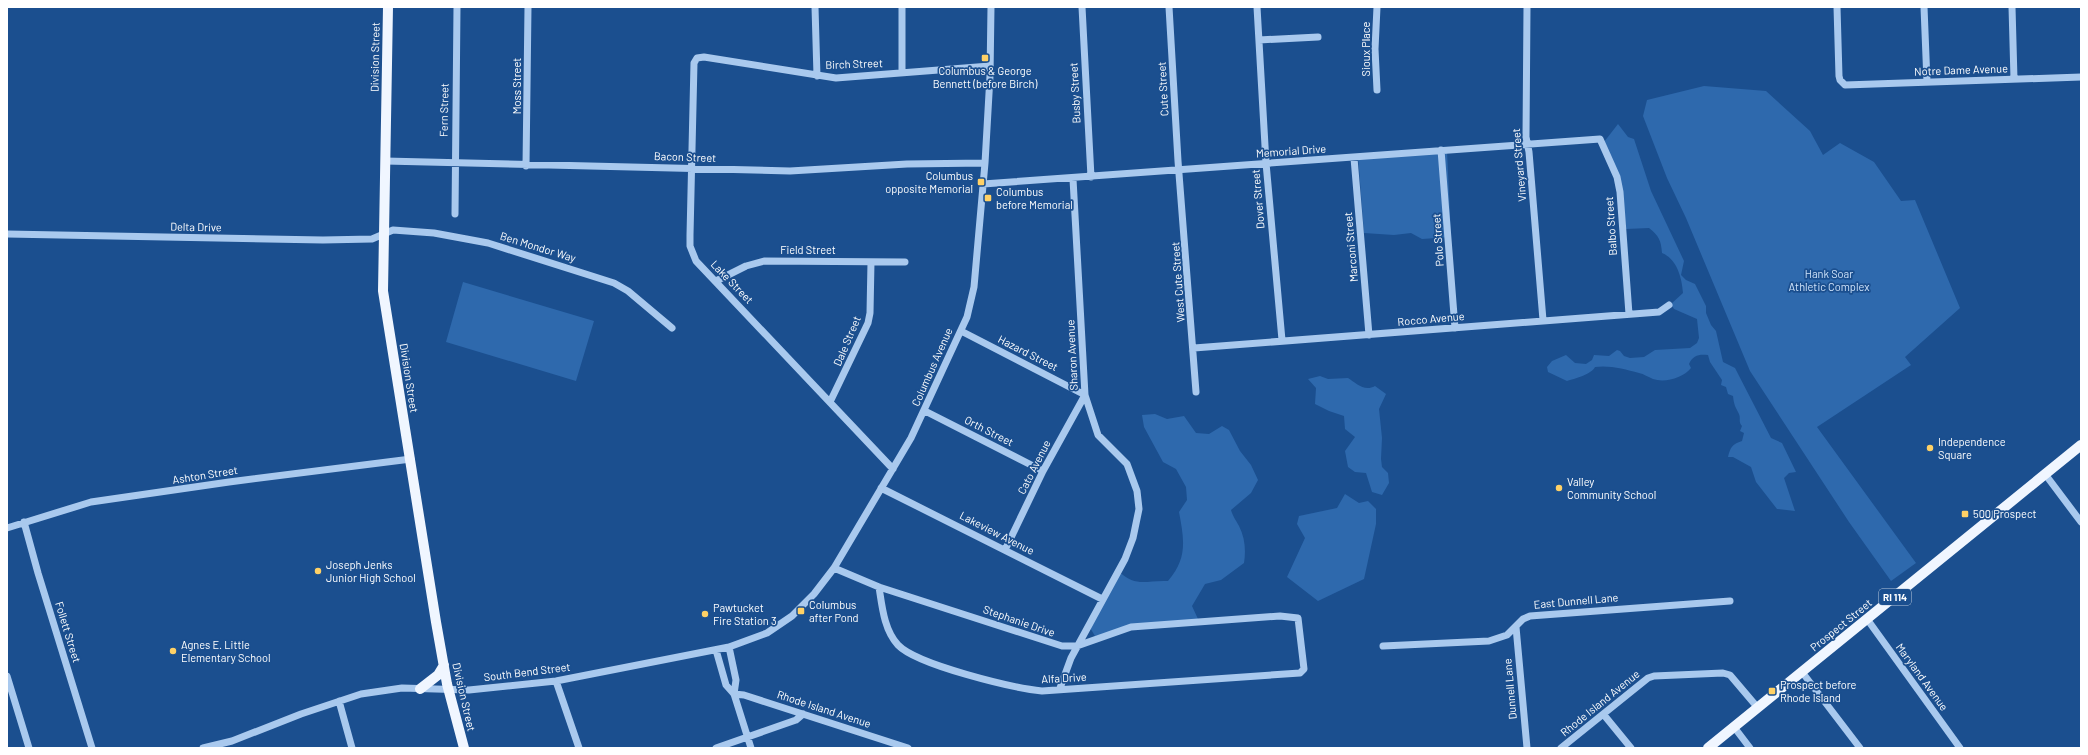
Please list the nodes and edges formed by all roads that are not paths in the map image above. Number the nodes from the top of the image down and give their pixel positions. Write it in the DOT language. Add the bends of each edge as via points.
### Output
graph roads {
  1 [pos="388,7"];
  2 [pos="457,7"];
  3 [pos="528,7"];
  4 [pos="815,7"];
  5 [pos="902,7"];
  6 [pos="991,7"];
  7 [pos="1082,7"];
  8 [pos="1169,7"];
  9 [pos="1257,7"];
  10 [pos="1377,7"];
  11 [pos="1528,7"];
  12 [pos="1837,7"];
  13 [pos="1924,7"];
  14 [pos="2012,7"];
  15 [pos="1318,38"];
  16 [pos="1259,40"];
  17 [pos="697,58"];
  18 [pos="990,66"];
  19 [pos="902,73"];
  20 [pos="817,76"];
  21 [pos="2081,77"];
  22 [pos="2014,79"];
  23 [pos="1927,82"];
  24 [pos="1377,90"];
  25 [pos="1600,139"];
  26 [pos="1528,144"];
  27 [pos="1441,150"];
  28 [pos="1354,158"];
  29 [pos="385,161"];
  30 [pos="985,163"];
  31 [pos="1266,163"];
  32 [pos="454,164"];
  33 [pos="526,166"];
  34 [pos="692,168"];
  35 [pos="1180,170"];
  36 [pos="1091,177"];
  37 [pos="1073,179"];
  38 [pos="983,184"];
  39 [pos="455,214"];
  40 [pos="7,234"];
  41 [pos="383,234"];
  42 [pos="871,262"];
  43 [pos="905,262"];
  44 [pos="716,281"];
  45 [pos="1669,305"];
  46 [pos="1629,314"];
  47 [pos="1543,320"];
  48 [pos="672,328"];
  49 [pos="1455,328"];
  50 [pos="961,331"];
  51 [pos="1369,335"];
  52 [pos="1282,340"];
  53 [pos="1194,348"];
  54 [pos="1196,392"];
  55 [pos="1085,395"];
  56 [pos="830,402"];
  57 [pos="925,410"];
  58 [pos="2081,445"];
  59 [pos="411,458"];
  60 [pos="893,469"];
  61 [pos="1043,471"];
  62 [pos="2045,474"];
  63 [pos="882,488"];
  64 [pos="24,522"];
  65 [pos="2081,522"];
  66 [pos="7,528"];
  67 [pos="1005,550"];
  68 [pos="834,568"];
  69 [pos="879,587"];
  70 [pos="1102,599"];
  71 [pos="1730,601"];
  72 [pos="1867,619"];
  73 [pos="1516,627"];
  74 [pos="1077,646"];
  75 [pos="1383,646"];
  76 [pos="729,647"];
  77 [pos="716,650"];
  78 [pos="444,665"];
  79 [pos="1802,672"];
  80 [pos="1300,673"];
  81 [pos="7,676"];
  82 [pos="556,681"];
  83 [pos="1060,688"];
  84 [pos="420,689"];
  85 [pos="449,690"];
  86 [pos="734,694"];
  87 [pos="339,701"];
  88 [pos="1758,708"];
  89 [pos="803,714"];
  90 [pos="1604,715"];
  91 [pos="1734,727"];
  92 [pos="748,738"];
  93 [pos="29,748"];
  94 [pos="92,748"];
  95 [pos="203,748"];
  96 [pos="352,748"];
  97 [pos="464,748"];
  98 [pos="579,748"];
  99 [pos="716,748"];
  100 [pos="751,748"];
  101 [pos="908,748"];
  102 [pos="1527,748"];
  103 [pos="1561,748"];
  104 [pos="1631,748"];
  105 [pos="1708,748"];
  106 [pos="1750,748"];
  107 [pos="1860,748"];
  108 [pos="1960,748"];
  1 -- 29 [label="main road, Division Street"];
  2 -- 32 [label="street, Fern Street"];
  3 -- 33 [label="street, Moss Street"];
  4 -- 20 [label="street"];
  5 -- 19 [label="street"];
  6 -- 18 [label="street, Columbus Avenue"];
  7 -- 36 [label="street, Busby Street"];
  8 -- 35 [label="street, Cute Street"];
  9 -- 16 [label="street, Dover Street"];
  10 -- 24 [label="street, Sioux Place"];
  11 -- 26 [label="street, Vineyard Street"];
  12 -- 23 [label="street, Notre Dame Avenue" via="1842,83 1845,85"];
  13 -- 23 [label="street"];
  14 -- 22 [label="street"];
  15 -- 16 [label="street"];
  16 -- 31 [label="street, Dover Street"];
  17 -- 20 [label="street, Birch Street" via="704,57"];
  17 -- 34 [label="street, Lake Street" via="694,63"];
  18 -- 19 [label="street, Birch Street"];
  18 -- 30 [label="street, Columbus Avenue"];
  19 -- 20 [label="street, Birch Street" via="836,78"];
  21 -- 22 [label="street, Notre Dame Avenue"];
  22 -- 23 [label="street, Notre Dame Avenue"];
  25 -- 26 [label="street, Memorial Drive"];
  25 -- 46 [label="street, Balbo Street" via="1617,177 1620,192"];
  26 -- 27 [label="street, Memorial Drive"];
  26 -- 47 [label="street, Vineyard Street"];
  27 -- 28 [label="street, Memorial Drive"];
  27 -- 49 [label="street, Polo Street"];
  28 -- 31 [label="street, Memorial Drive"];
  28 -- 51 [label="street, Marconi Street"];
  29 -- 32 [label="street, Bacon Street"];
  29 -- 41 [label="main road, Division Street"];
  30 -- 34 [label="street, Bacon Street" via="907,164 790,171"];
  30 -- 38 [label="street, Columbus Avenue"];
  31 -- 35 [label="street, Memorial Drive"];
  31 -- 52 [label="street, Dover Street"];
  32 -- 33 [label="street, Bacon Street"];
  32 -- 39 [label="street, Fern Street"];
  33 -- 34 [label="street, Bacon Street"];
  34 -- 44 [label="street, Lake Street" via="690,246 696,261"];
  35 -- 36 [label="street, Memorial Drive"];
  35 -- 53 [label="street, West Cute Street"];
  36 -- 37 [label="street, Memorial Drive"];
  37 -- 38 [label="street, Memorial Drive"];
  37 -- 55 [label="street, Sharon Avenue"];
  38 -- 50 [label="street, Columbus Avenue" via="974,287"];
  40 -- 41 [label="street, Delta Drive" via="372,240"];
  41 -- 48 [label="street, Ben Mondor Way" via="393,230 406,230 455,236 522,253 600,278 628,291"];
  41 -- 59 [label="main road, Division Street" via="383,291"];
  42 -- 43 [label="street, Field Street"];
  42 -- 44 [label="street, Field Street" via="764,261 746,266"];
  42 -- 56 [label="street, Dale Street" via="868,323"];
  44 -- 56 [label="street, Lake Street"];
  45 -- 46 [label="street, Rocco Avenue" via="1659,312"];
  46 -- 47 [label="street, Rocco Avenue"];
  47 -- 49 [label="street, Rocco Avenue"];
  49 -- 51 [label="street, Rocco Avenue"];
  50 -- 55 [label="street, Hazard Street"];
  50 -- 57 [label="street, Columbus Avenue"];
  51 -- 52 [label="street, Rocco Avenue"];
  52 -- 53 [label="street, Rocco Avenue"];
  53 -- 54 [label="street, West Cute Street"];
  55 -- 61 [label="street, Cato Avenue"];
  55 -- 70 [label="street, Sharon Avenue" via="1098,435 1127,464 1137,491 1139,509 1125,560"];
  56 -- 60 [label="street, Lake Street"];
  57 -- 60 [label="street, Columbus Avenue"];
  57 -- 61 [label="street, Orth Street"];
  58 -- 62 [label="main road, Prospect Street / RI 114"];
  59 -- 64 [label="street, Ashton Street" via="91,502"];
  59 -- 78 [label="main road, Division Street"];
  60 -- 63 [label="street, Columbus Avenue"];
  61 -- 67 [label="street, Cato Avenue"];
  62 -- 65 [label="street"];
  62 -- 72 [label="main road, Prospect Street / RI 114"];
  63 -- 67 [label="street, Lakeview Avenue"];
  63 -- 68 [label="street, Columbus Avenue"];
  64 -- 66 [label="street, Ashton Street"];
  64 -- 94 [label="street, Follett Street"];
  67 -- 70 [label="street, Lakeview Avenue"];
  68 -- 69 [label="street, Stephanie Drive"];
  68 -- 76 [label="street, Columbus Avenue" via="814,594 792,616 767,633"];
  69 -- 74 [label="street, Stephanie Drive" via="1052,644"];
  69 -- 83 [label="street, Alfa Drive" via="887,623 898,644 907,652 982,679 1022,689 1042,691"];
  70 -- 74 [label="street, Sharon Avenue"];
  71 -- 73 [label="street, East Dunnell Lane" via="1530,616"];
  72 -- 79 [label="main road, Prospect Street / RI 114"];
  72 -- 108 [label="street, Maryland Avenue"];
  73 -- 75 [label="street, East Dunnell Lane" via="1507,635 1489,641"];
  73 -- 102 [label="street, Dunnell Lane"];
  74 -- 80 [label="street, Stephanie Drive" via="1131,627 1280,616 1298,618 1304,669"];
  74 -- 83 [label="street, Sharon Avenue"];
  76 -- 77 [label="street, Columbus Avenue"];
  76 -- 86 [label="street" via="736,680"];
  77 -- 82 [label="street, South Bend Street"];
  77 -- 86 [label="street" via="726,685"];
  78 -- 84 [label="main road" via="438,675"];
  78 -- 85 [label="main road, Division Street"];
  79 -- 88 [label="main road, Prospect Street / RI 114"];
  79 -- 107 [label="street"];
  80 -- 83 [label="street, Alfa Drive"];
  81 -- 93 [label="street"];
  82 -- 85 [label="street, South Bend Street"];
  82 -- 98 [label="street"];
  84 -- 85 [label="street, South Bend Street"];
  84 -- 87 [label="street, South Bend Street" via="383,690"];
  85 -- 97 [label="main road, Division Street"];
  86 -- 89 [label="street, Rhode Island Avenue"];
  86 -- 92 [label="street"];
  87 -- 95 [label="street, South Bend Street" via="260,732"];
  87 -- 96 [label="street"];
  88 -- 90 [label="street, Rhode Island Avenue" via="1730,675 1718,672 1648,678"];
  88 -- 91 [label="main road, Prospect Street / RI 114"];
  89 -- 92 [label="street" via="796,720"];
  89 -- 101 [label="street, Rhode Island Avenue"];
  90 -- 103 [label="street, Rhode Island Avenue"];
  90 -- 104 [label="street"];
  91 -- 105 [label="main road, Prospect Street / RI 114"];
  91 -- 106 [label="street"];
  92 -- 99 [label="street"];
  92 -- 100 [label="street"];
}
